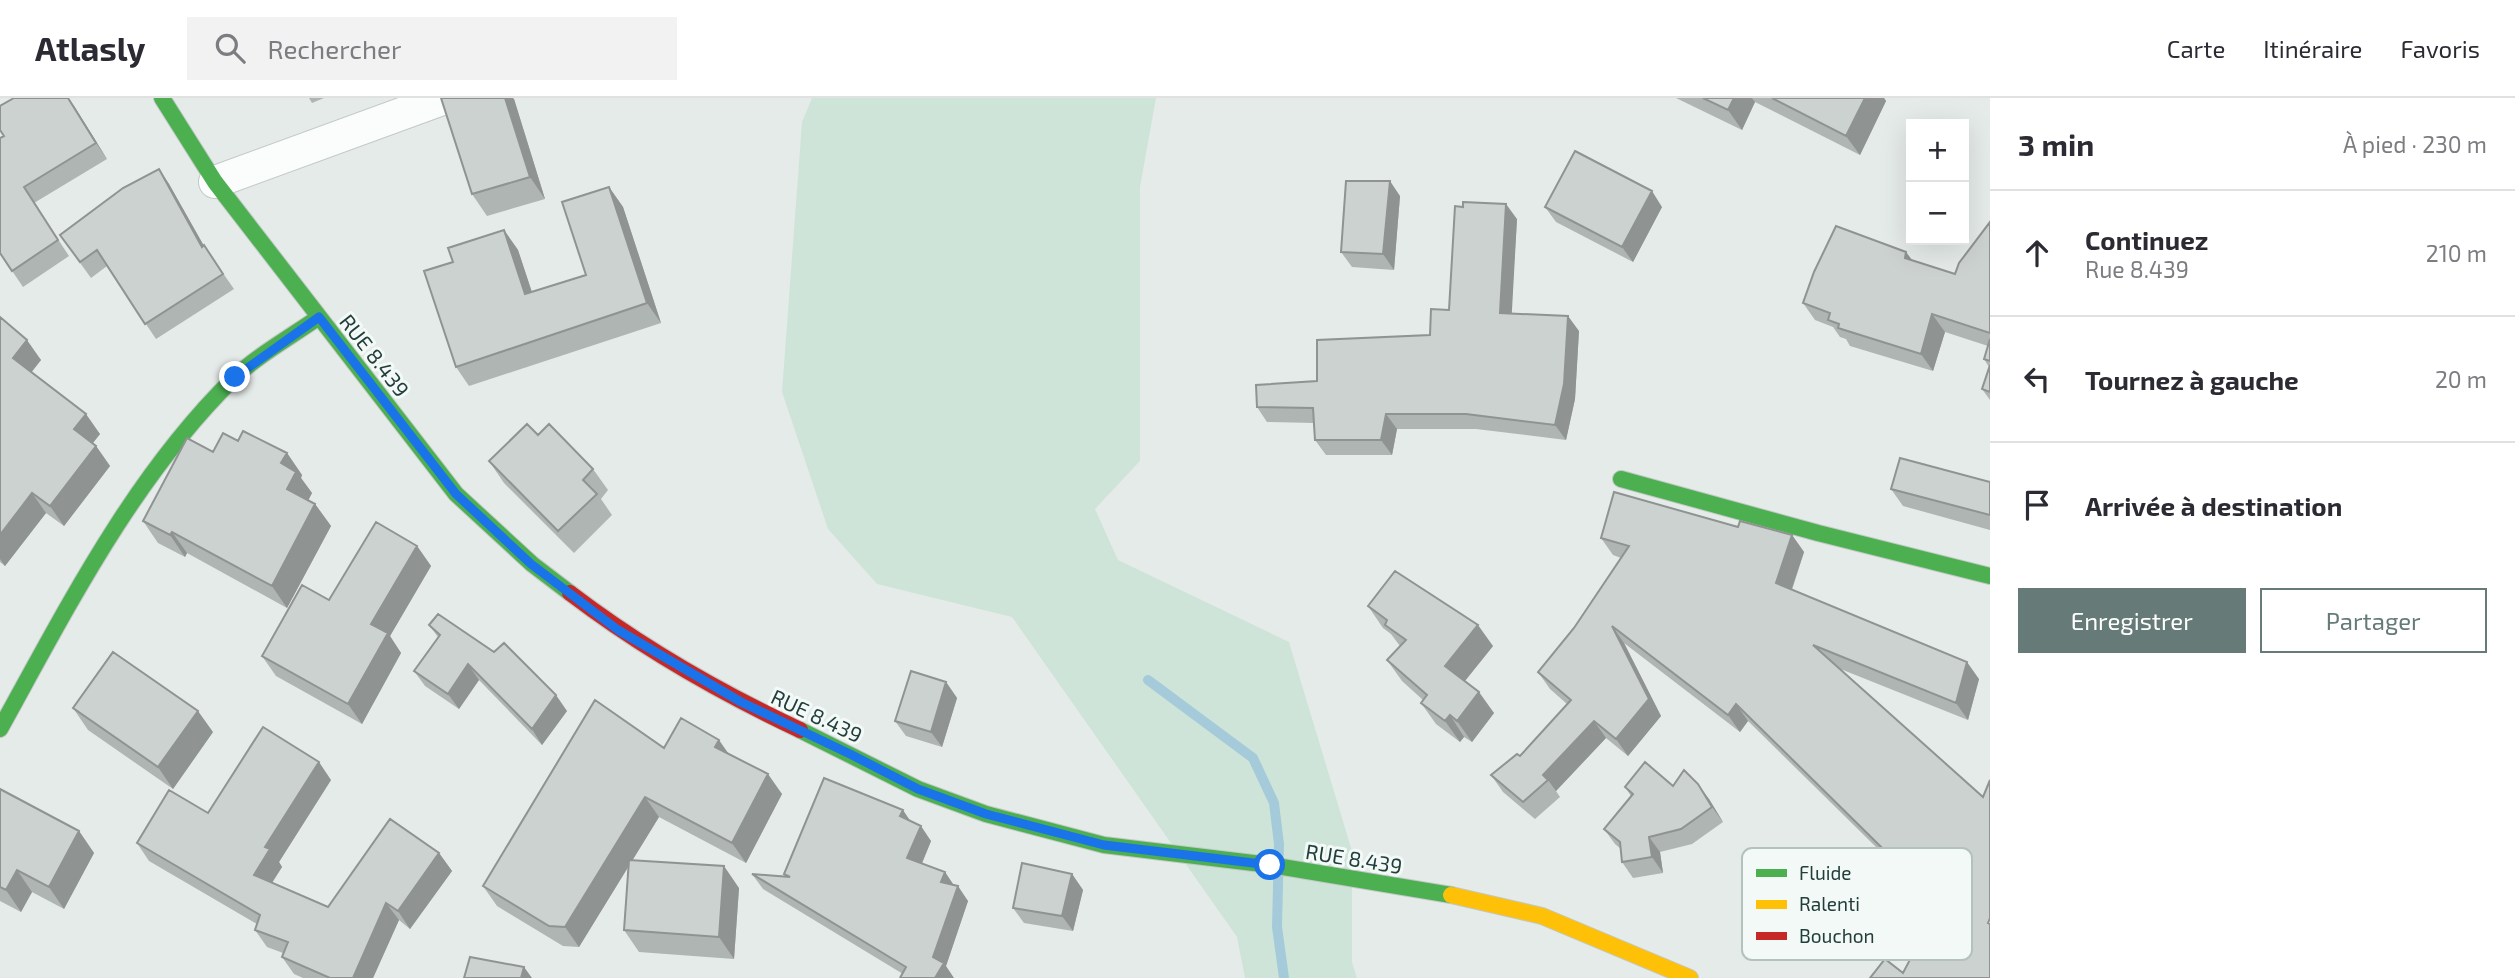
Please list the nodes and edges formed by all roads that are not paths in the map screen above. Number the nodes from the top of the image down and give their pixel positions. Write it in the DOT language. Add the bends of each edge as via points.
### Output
graph roads {
  1 [pos="162,98"];
  2 [pos="445,98"];
  3 [pos="215,182"];
  4 [pos="319,317"];
  5 [pos="1621,480"];
  6 [pos="1990,576"];
  7 [pos="0,729"];
  8 [pos="1690,978"];
  1 -- 3 [label="street, RUE 8.439"];
  2 -- 3 [label="street"];
  3 -- 4 [label="street, RUE 8.439"];
  4 -- 7 [label="street" via="235,377 194,421 129,507"];
  4 -- 8 [label="street, RUE 8.439" via="456,494 531,564 618,630 741,702 918,789 986,814 1104,845 1270,865 1452,895 1542,916"];
  5 -- 6 [label="street"];
}
